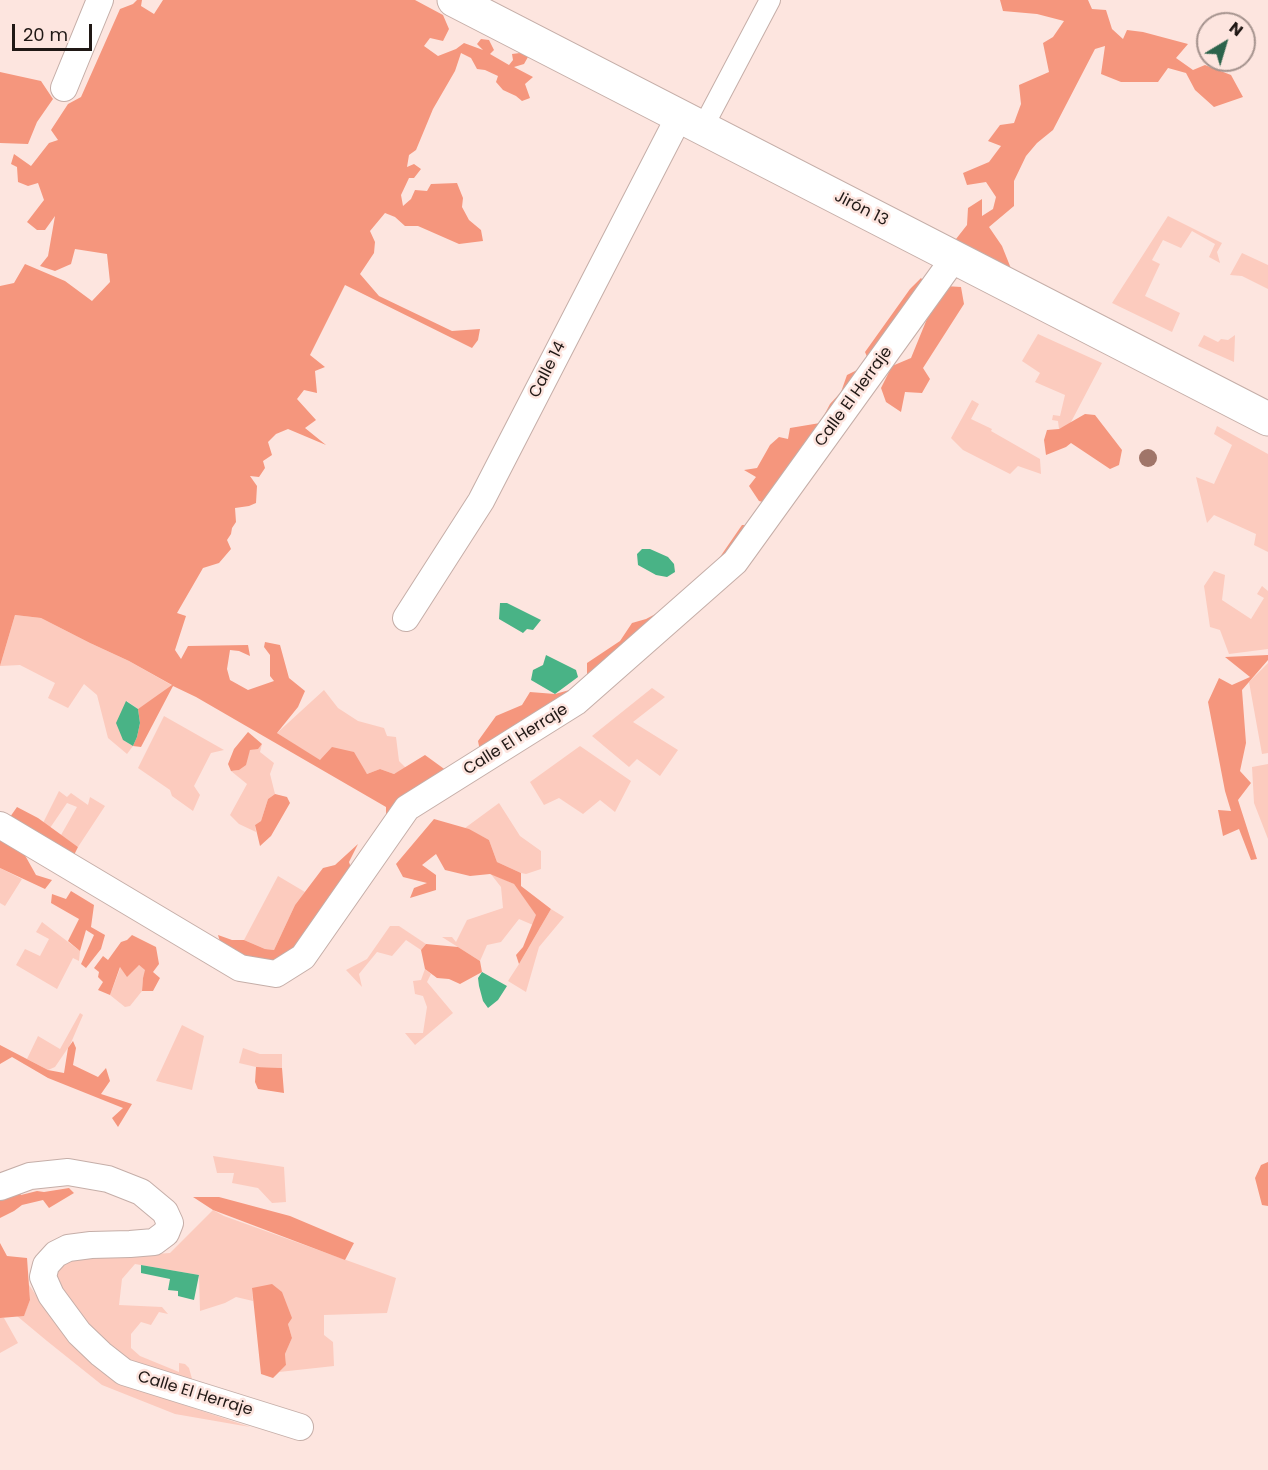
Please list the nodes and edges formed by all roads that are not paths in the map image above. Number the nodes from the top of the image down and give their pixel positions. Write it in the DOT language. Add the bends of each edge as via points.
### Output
graph roads {
  1 [pos="100,0"];
  2 [pos="454,0"];
  3 [pos="770,0"];
  4 [pos="64,88"];
  5 [pos="691,121"];
  6 [pos="955,257"];
  7 [pos="1268,419"];
  8 [pos="406,618"];
  9 [pos="0,825"];
  10 [pos="0,1187"];
  11 [pos="300,1427"];
  1 -- 4 [label="street"];
  2 -- 5 [label="street, Jirón 13"];
  3 -- 5 [label="street"];
  5 -- 6 [label="street, Jirón 13"];
  5 -- 8 [label="street, Calle 14" via="481,501"];
  6 -- 7 [label="street, Jirón 13"];
  6 -- 9 [label="street, Calle El Herraje" via="735,562 576,702 407,808 303,957 276,974 240,968"];
  10 -- 11 [label="street, Calle El Herraje" via="30,1176 68,1172 108,1179 141,1192 165,1212 170,1223 166,1233 154,1242 91,1245 56,1254 46,1264 43,1277 51,1295 79,1333 124,1372"];
}
